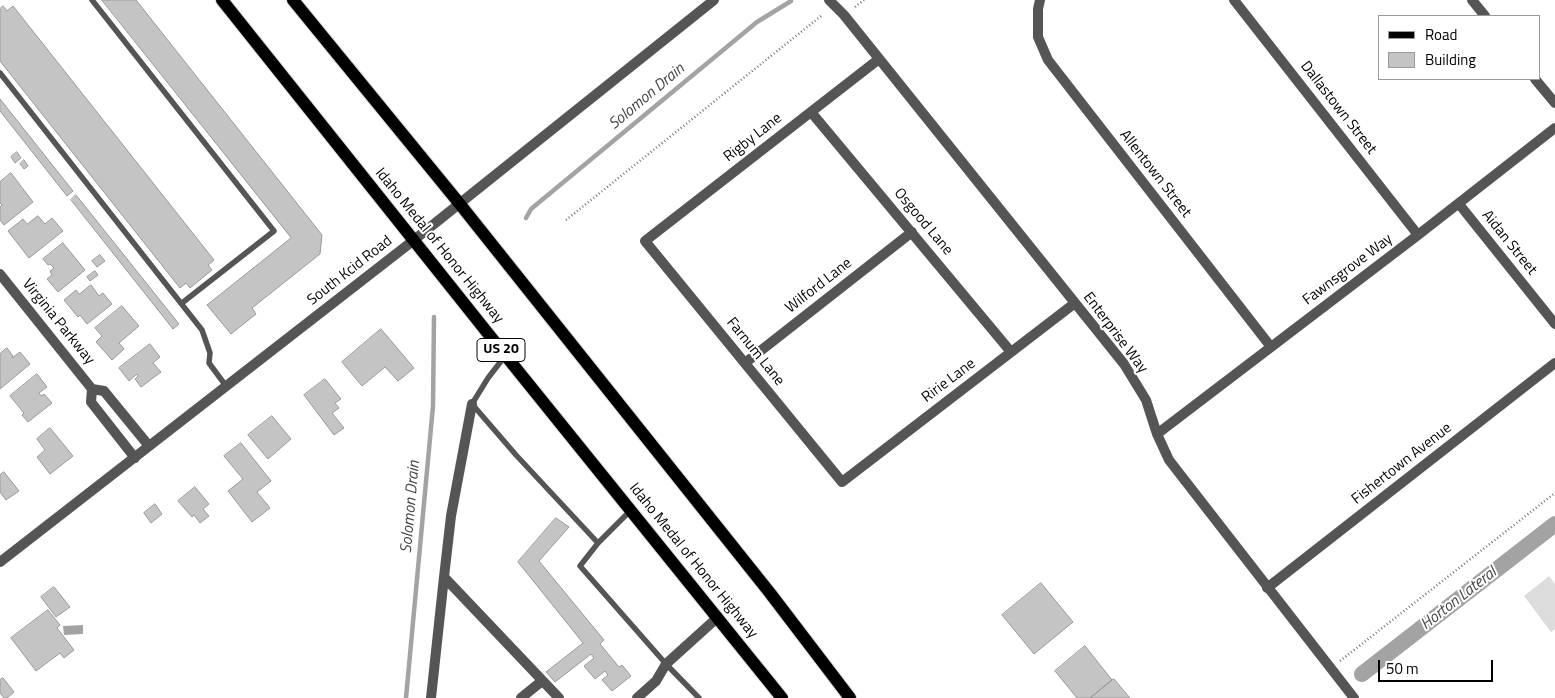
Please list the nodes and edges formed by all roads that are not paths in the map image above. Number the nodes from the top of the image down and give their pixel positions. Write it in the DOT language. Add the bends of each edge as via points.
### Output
graph roads {
  1 [pos="92,0"];
  2 [pos="222,0"];
  3 [pos="293,0"];
  4 [pos="714,0"];
  5 [pos="829,0"];
  6 [pos="1234,0"];
  7 [pos="1472,0"];
  8 [pos="1039,5"];
  9 [pos="1484,15"];
  10 [pos="879,59"];
  11 [pos="0,73"];
  12 [pos="1536,80"];
  13 [pos="1555,103"];
  14 [pos="811,112"];
  15 [pos="1555,128"];
  16 [pos="459,203"];
  17 [pos="1459,204"];
  18 [pos="912,232"];
  19 [pos="1418,235"];
  20 [pos="414,240"];
  21 [pos="645,241"];
  22 [pos="0,274"];
  23 [pos="182,303"];
  24 [pos="1074,303"];
  25 [pos="1555,324"];
  26 [pos="1272,347"];
  27 [pos="1011,352"];
  28 [pos="506,356"];
  29 [pos="745,363"];
  30 [pos="1555,363"];
  31 [pos="226,386"];
  32 [pos="92,389"];
  33 [pos="472,404"];
  34 [pos="1157,434"];
  35 [pos="149,446"];
  36 [pos="135,458"];
  37 [pos="842,482"];
  38 [pos="631,510"];
  39 [pos="598,543"];
  40 [pos="0,562"];
  41 [pos="444,577"];
  42 [pos="1267,588"];
  43 [pos="718,617"];
  44 [pos="666,664"];
  45 [pos="542,680"];
  46 [pos="431,698"];
  47 [pos="520,698"];
  48 [pos="559,698"];
  49 [pos="637,698"];
  50 [pos="699,698"];
  51 [pos="782,698"];
  52 [pos="850,698"];
  53 [pos="1354,698"];
  1 -- 23 [label="lane" via="274,231"];
  2 -- 20 [label="main road, Idaho Medal of Honor Highway / US 20"];
  3 -- 16 [label="main road"];
  4 -- 16 [label="street, South Kcid Road"];
  5 -- 10 [label="street, Enterprise Way"];
  6 -- 19 [label="street, Dallastown Street"];
  7 -- 9 [label="street"];
  8 -- 26 [label="street, Allentown Street" via="1038,37 1048,60"];
  10 -- 14 [label="street, Rigby Lane"];
  10 -- 24 [label="street, Enterprise Way"];
  11 -- 23 [label="lane"];
  12 -- 13 [label="street"];
  14 -- 18 [label="street, Osgood Lane"];
  14 -- 21 [label="street, Rigby Lane"];
  15 -- 17 [label="street, Fawnsgrove Way"];
  16 -- 20 [label="street, South Kcid Road"];
  16 -- 52 [label="main road"];
  17 -- 19 [label="street, Fawnsgrove Way"];
  17 -- 25 [label="street, Aidan Street"];
  18 -- 27 [label="street, Osgood Lane"];
  18 -- 29 [label="street, Wilford Lane"];
  19 -- 26 [label="street, Fawnsgrove Way"];
  20 -- 28 [label="main road, Idaho Medal of Honor Highway / US 20"];
  20 -- 31 [label="street, South Kcid Road"];
  21 -- 29 [label="street, Farnum Lane"];
  22 -- 32 [label="street, Virginia Parkway"];
  23 -- 31 [label="lane" via="202,330 210,353 209,363"];
  24 -- 27 [label="street, Ririe Lane"];
  24 -- 34 [label="street, Enterprise Way" via="1124,364 1146,400"];
  26 -- 34 [label="street, Fawnsgrove Way"];
  27 -- 37 [label="street, Ririe Lane"];
  28 -- 33 [label="lane"];
  28 -- 38 [label="main road, Idaho Medal of Honor Highway / US 20"];
  29 -- 37 [label="street, Farnum Lane"];
  30 -- 42 [label="street, Fishertown Avenue"];
  31 -- 35 [label="street, South Kcid Road"];
  32 -- 35 [label="street, Virginia Parkway" via="104,391"];
  32 -- 36 [label="street, Virginia Parkway" via="91,402"];
  33 -- 39 [label="lane"];
  33 -- 41 [label="street" via="451,516"];
  34 -- 42 [label="street, Enterprise Way" via="1169,460"];
  35 -- 36 [label="street, South Kcid Road"];
  36 -- 40 [label="street, South Kcid Road"];
  38 -- 39 [label="lane"];
  38 -- 43 [label="main road, Idaho Medal of Honor Highway / US 20"];
  39 -- 44 [label="lane" via="580,566"];
  41 -- 45 [label="street"];
  41 -- 46 [label="street"];
  42 -- 53 [label="street, Enterprise Way"];
  43 -- 44 [label="street"];
  43 -- 51 [label="main road, Idaho Medal of Honor Highway / US 20"];
  44 -- 49 [label="street" via="656,682"];
  44 -- 50 [label="lane"];
  45 -- 47 [label="street"];
  45 -- 48 [label="street"];
}
